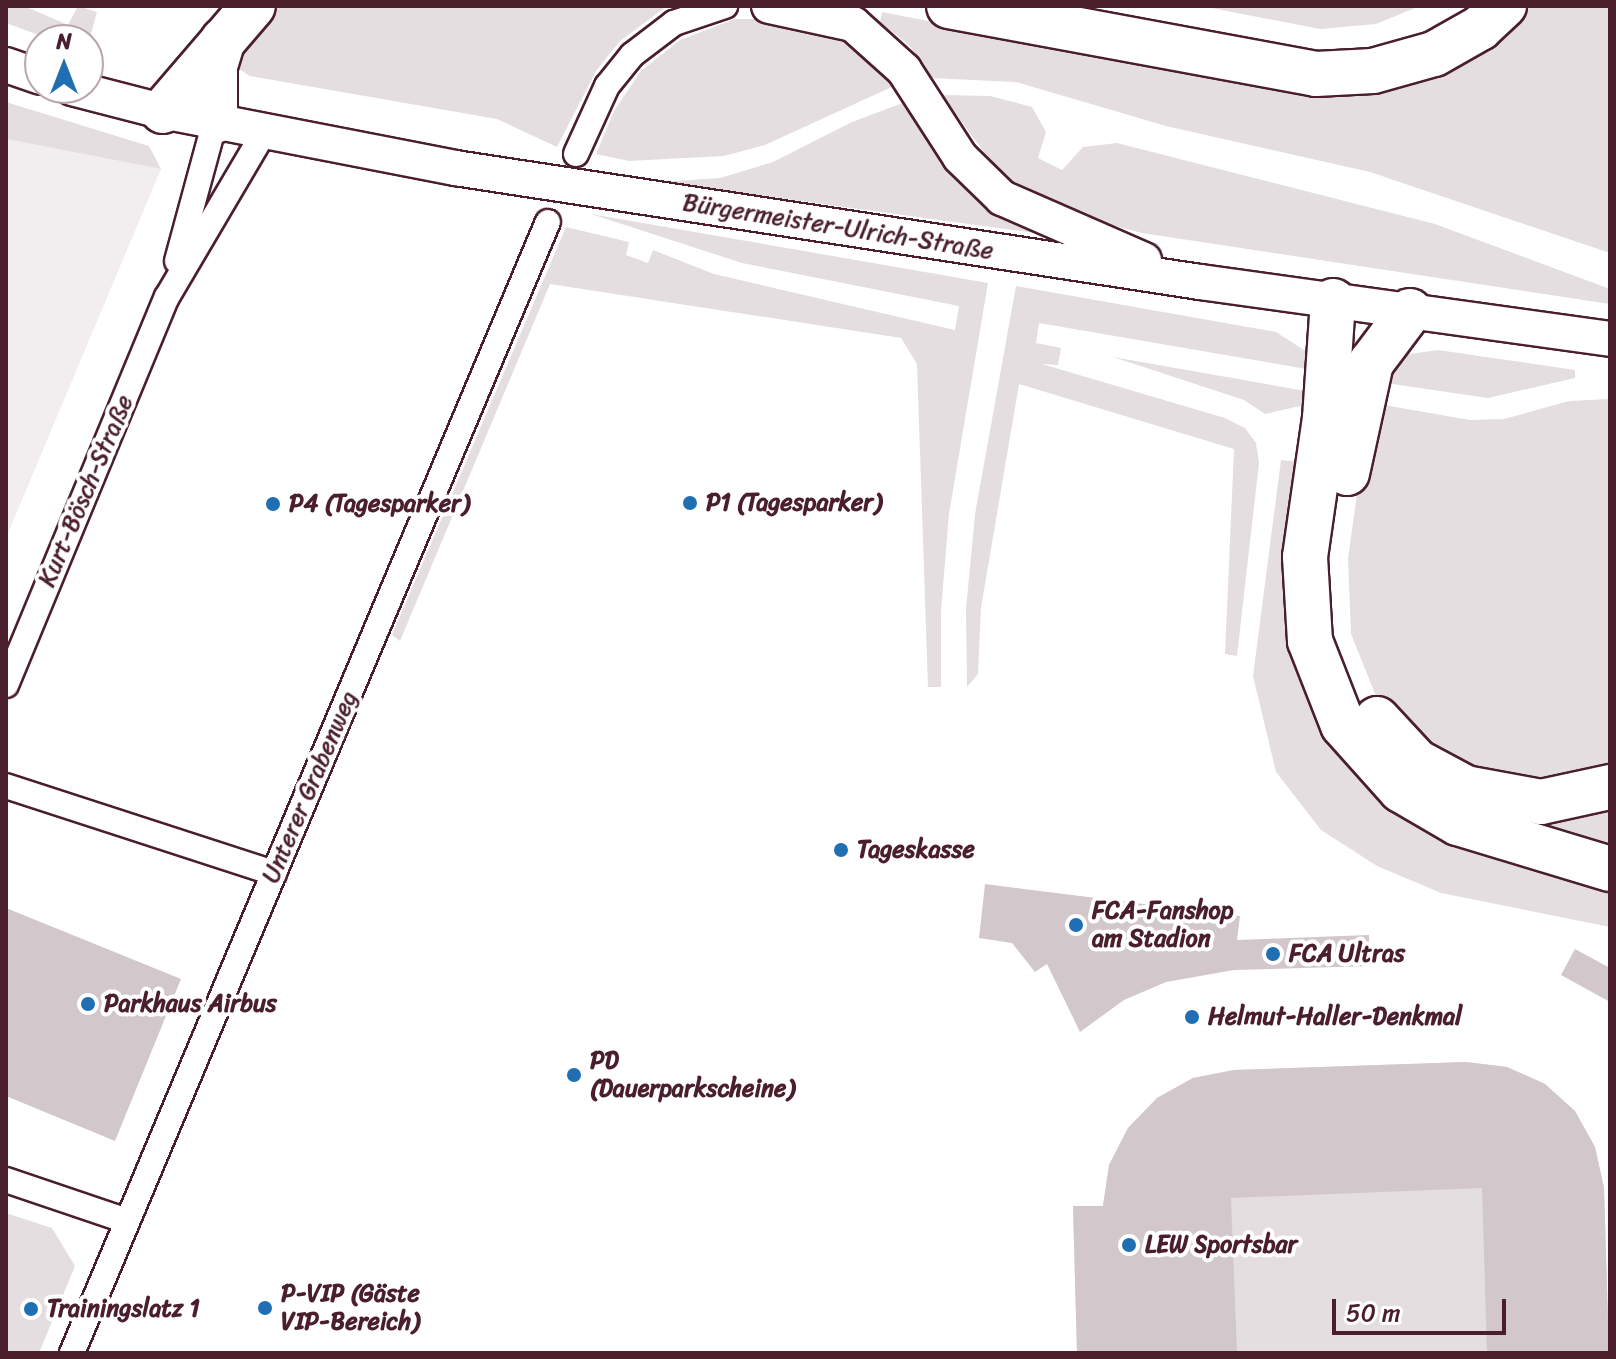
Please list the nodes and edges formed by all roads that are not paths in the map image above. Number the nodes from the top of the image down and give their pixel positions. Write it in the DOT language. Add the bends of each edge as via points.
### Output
graph roads {
  1 [pos="253,6"];
  2 [pos="725,6"];
  3 [pos="769,6"];
  4 [pos="949,6"];
  5 [pos="1504,6"];
  6 [pos="224,38"];
  7 [pos="104,96"];
  8 [pos="163,111"];
  9 [pos="215,121"];
  10 [pos="264,132"];
  11 [pos="576,154"];
  12 [pos="548,222"];
  13 [pos="1200,282"];
  14 [pos="167,297"];
  15 [pos="1333,301"];
  16 [pos="1410,311"];
  17 [pos="1610,339"];
  18 [pos="6,685"];
  19 [pos="6,786"];
  20 [pos="1610,787"];
  21 [pos="1610,869"];
  22 [pos="274,873"];
  23 [pos="6,1180"];
  24 [pos="127,1221"];
  25 [pos="72,1353"];
  1 -- 6 [label="highway"];
  2 -- 11 [label="street" via="674,23 632,55 607,86"];
  3 -- 13 [label="main road" via="853,24 904,70 960,157 1002,198 1040,219"];
  4 -- 5 [label="highway" via="1316,74 1373,71 1434,54 1480,28"];
  6 -- 8 [label="highway"];
  6 -- 9 [label="highway" via="215,66"];
  7 -- 8 [label="main road, Bürgermeister-Ulrich-Straße"];
  8 -- 9 [label="main road, Bürgermeister-Ulrich-Straße"];
  9 -- 10 [label="main road, Bürgermeister-Ulrich-Straße"];
  9 -- 14 [label="street, Kurt-Bösch-Straße"];
  10 -- 13 [label="main road, Bürgermeister-Ulrich-Straße" via="455,168"];
  10 -- 14 [label="street, Kurt-Bösch-Straße"];
  12 -- 22 [label="street, Unterer Grabenweg"];
  13 -- 15 [label="main road, Bürgermeister-Ulrich-Straße"];
  14 -- 18 [label="street, Kurt-Bösch-Straße"];
  15 -- 16 [label="main road, Bürgermeister-Ulrich-Straße"];
  15 -- 21 [label="highway" via="1325,418 1305,557 1310,641 1343,725 1401,790 1458,823"];
  16 -- 17 [label="main road, Bürgermeister-Ulrich-Straße"];
  16 -- 20 [label="highway" via="1371,363 1333,559 1337,635 1353,674 1369,712 1417,762 1466,788 1541,802"];
  19 -- 22 [label="street"];
  22 -- 24 [label="street, Unterer Grabenweg"];
  23 -- 24 [label="street"];
  24 -- 25 [label="street, Unterer Grabenweg"];
}
